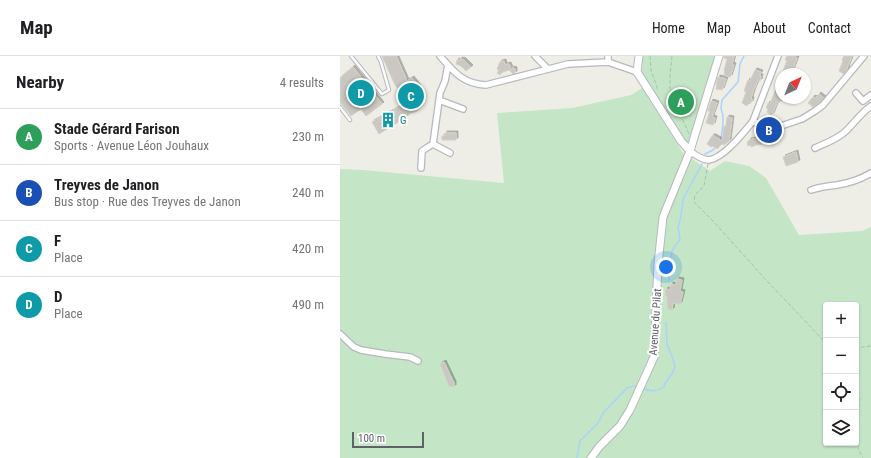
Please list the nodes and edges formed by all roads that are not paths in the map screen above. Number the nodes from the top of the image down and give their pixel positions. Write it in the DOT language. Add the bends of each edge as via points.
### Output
graph roads {
  1 [pos="351,56"];
  2 [pos="378,56"];
  3 [pos="440,56"];
  4 [pos="535,56"];
  5 [pos="639,56"];
  6 [pos="719,56"];
  7 [pos="778,56"];
  8 [pos="864,56"];
  9 [pos="608,59"];
  10 [pos="448,66"];
  11 [pos="548,69"];
  12 [pos="637,72"];
  13 [pos="856,93"];
  14 [pos="871,95"];
  15 [pos="439,100"];
  16 [pos="871,106"];
  17 [pos="340,108"];
  18 [pos="463,109"];
  19 [pos="350,120"];
  20 [pos="753,121"];
  21 [pos="433,144"];
  22 [pos="815,148"];
  23 [pos="690,151"];
  24 [pos="450,153"];
  25 [pos="421,168"];
  26 [pos="871,173"];
  27 [pos="811,190"];
  28 [pos="340,334"];
  29 [pos="418,361"];
  30 [pos="590,458"];
  1 -- 2 [label="lane" via="382,94 389,90"];
  3 -- 10 [label="street"];
  4 -- 11 [label="street"];
  5 -- 12 [label="main road"];
  6 -- 23 [label="main road, Avenue du Pilat"];
  7 -- 20 [label="street"];
  8 -- 20 [label="street" via="815,112 778,127 762,126"];
  9 -- 11 [label="street"];
  9 -- 12 [label="street"];
  10 -- 11 [label="street" via="465,80 486,85"];
  10 -- 15 [label="street"];
  12 -- 23 [label="main road" via="680,141"];
  13 -- 14 [label="street" via="863,101"];
  15 -- 18 [label="street"];
  15 -- 21 [label="street"];
  16 -- 22 [label="street" via="838,138"];
  17 -- 19 [label="lane"];
  20 -- 23 [label="street" via="742,135 717,157 708,160"];
  21 -- 24 [label="street"];
  21 -- 25 [label="street" via="422,151"];
  23 -- 30 [label="main road, Avenue du Pilat" via="663,217 654,357 643,384 620,426"];
  26 -- 27 [label="street" via="853,181"];
  28 -- 29 [label="street" via="361,350 410,357"];
}
